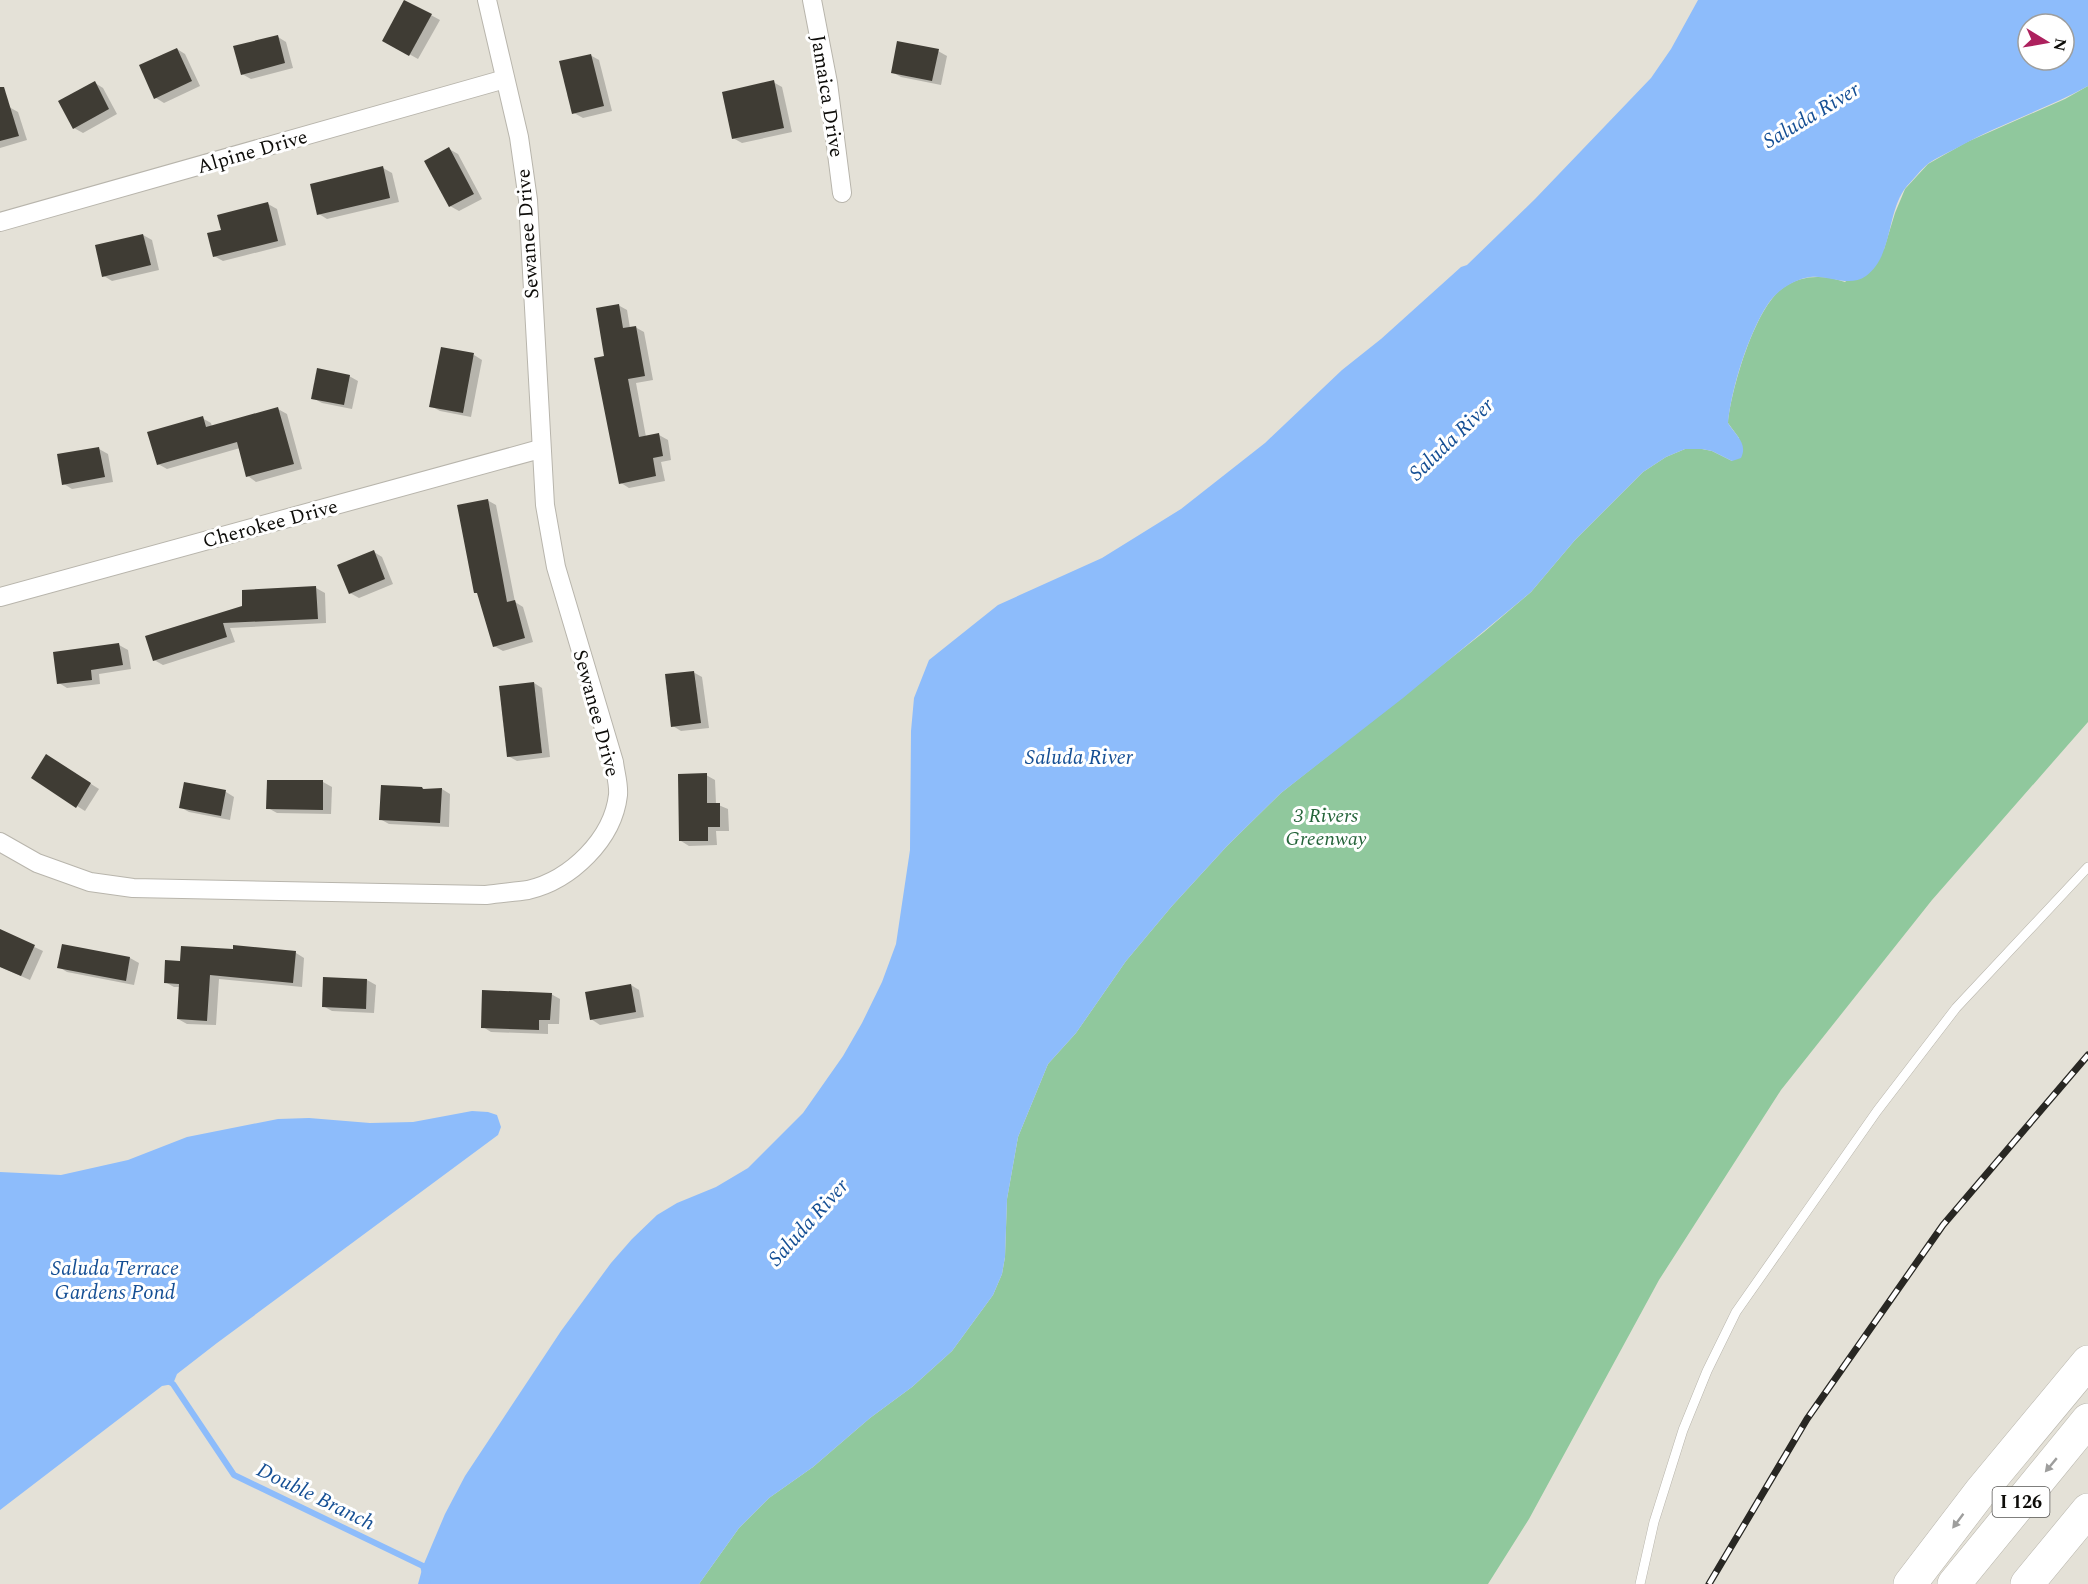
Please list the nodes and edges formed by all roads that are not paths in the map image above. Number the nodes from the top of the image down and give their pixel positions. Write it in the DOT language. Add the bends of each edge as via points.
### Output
graph roads {
  1 [pos="486,0"];
  2 [pos="812,0"];
  3 [pos="505,79"];
  4 [pos="842,193"];
  5 [pos="0,222"];
  6 [pos="540,449"];
  7 [pos="0,597"];
  8 [pos="0,842"];
  9 [pos="2088,867"];
  10 [pos="2088,1345"];
  11 [pos="2088,1362"];
  12 [pos="2088,1420"];
  13 [pos="1981,1491"];
  14 [pos="2088,1510"];
  15 [pos="2088,1518"];
  16 [pos="2056,1546"];
  17 [pos="1640,1584"];
  18 [pos="1910,1584"];
  19 [pos="1954,1584"];
  20 [pos="2027,1584"];
  1 -- 3 [label="street, Sewanee Drive"];
  2 -- 4 [label="street, Jamaica Drive" via="828,83"];
  3 -- 5 [label="street, Alpine Drive"];
  3 -- 6 [label="street, Sewanee Drive" via="528,200"];
  6 -- 7 [label="street, Cherokee Drive"];
  6 -- 8 [label="street, Sewanee Drive" via="556,567 614,762 618,793 611,824 593,850 564,874 530,889 486,895 133,888 90,882 38,863"];
  9 -- 17 [label="lane" via="1956,1008 1877,1111 1736,1312 1683,1430 1654,1522"];
  10 -- 13 [label="highway"];
  11 -- 13 [label="highway"];
  12 -- 19 [label="highway, I 126, one-way"];
  13 -- 18 [label="highway, one-way"];
  14 -- 16 [label="highway, I 126"];
  15 -- 16 [label="highway"];
  16 -- 20 [label="highway, I 126"];
}
